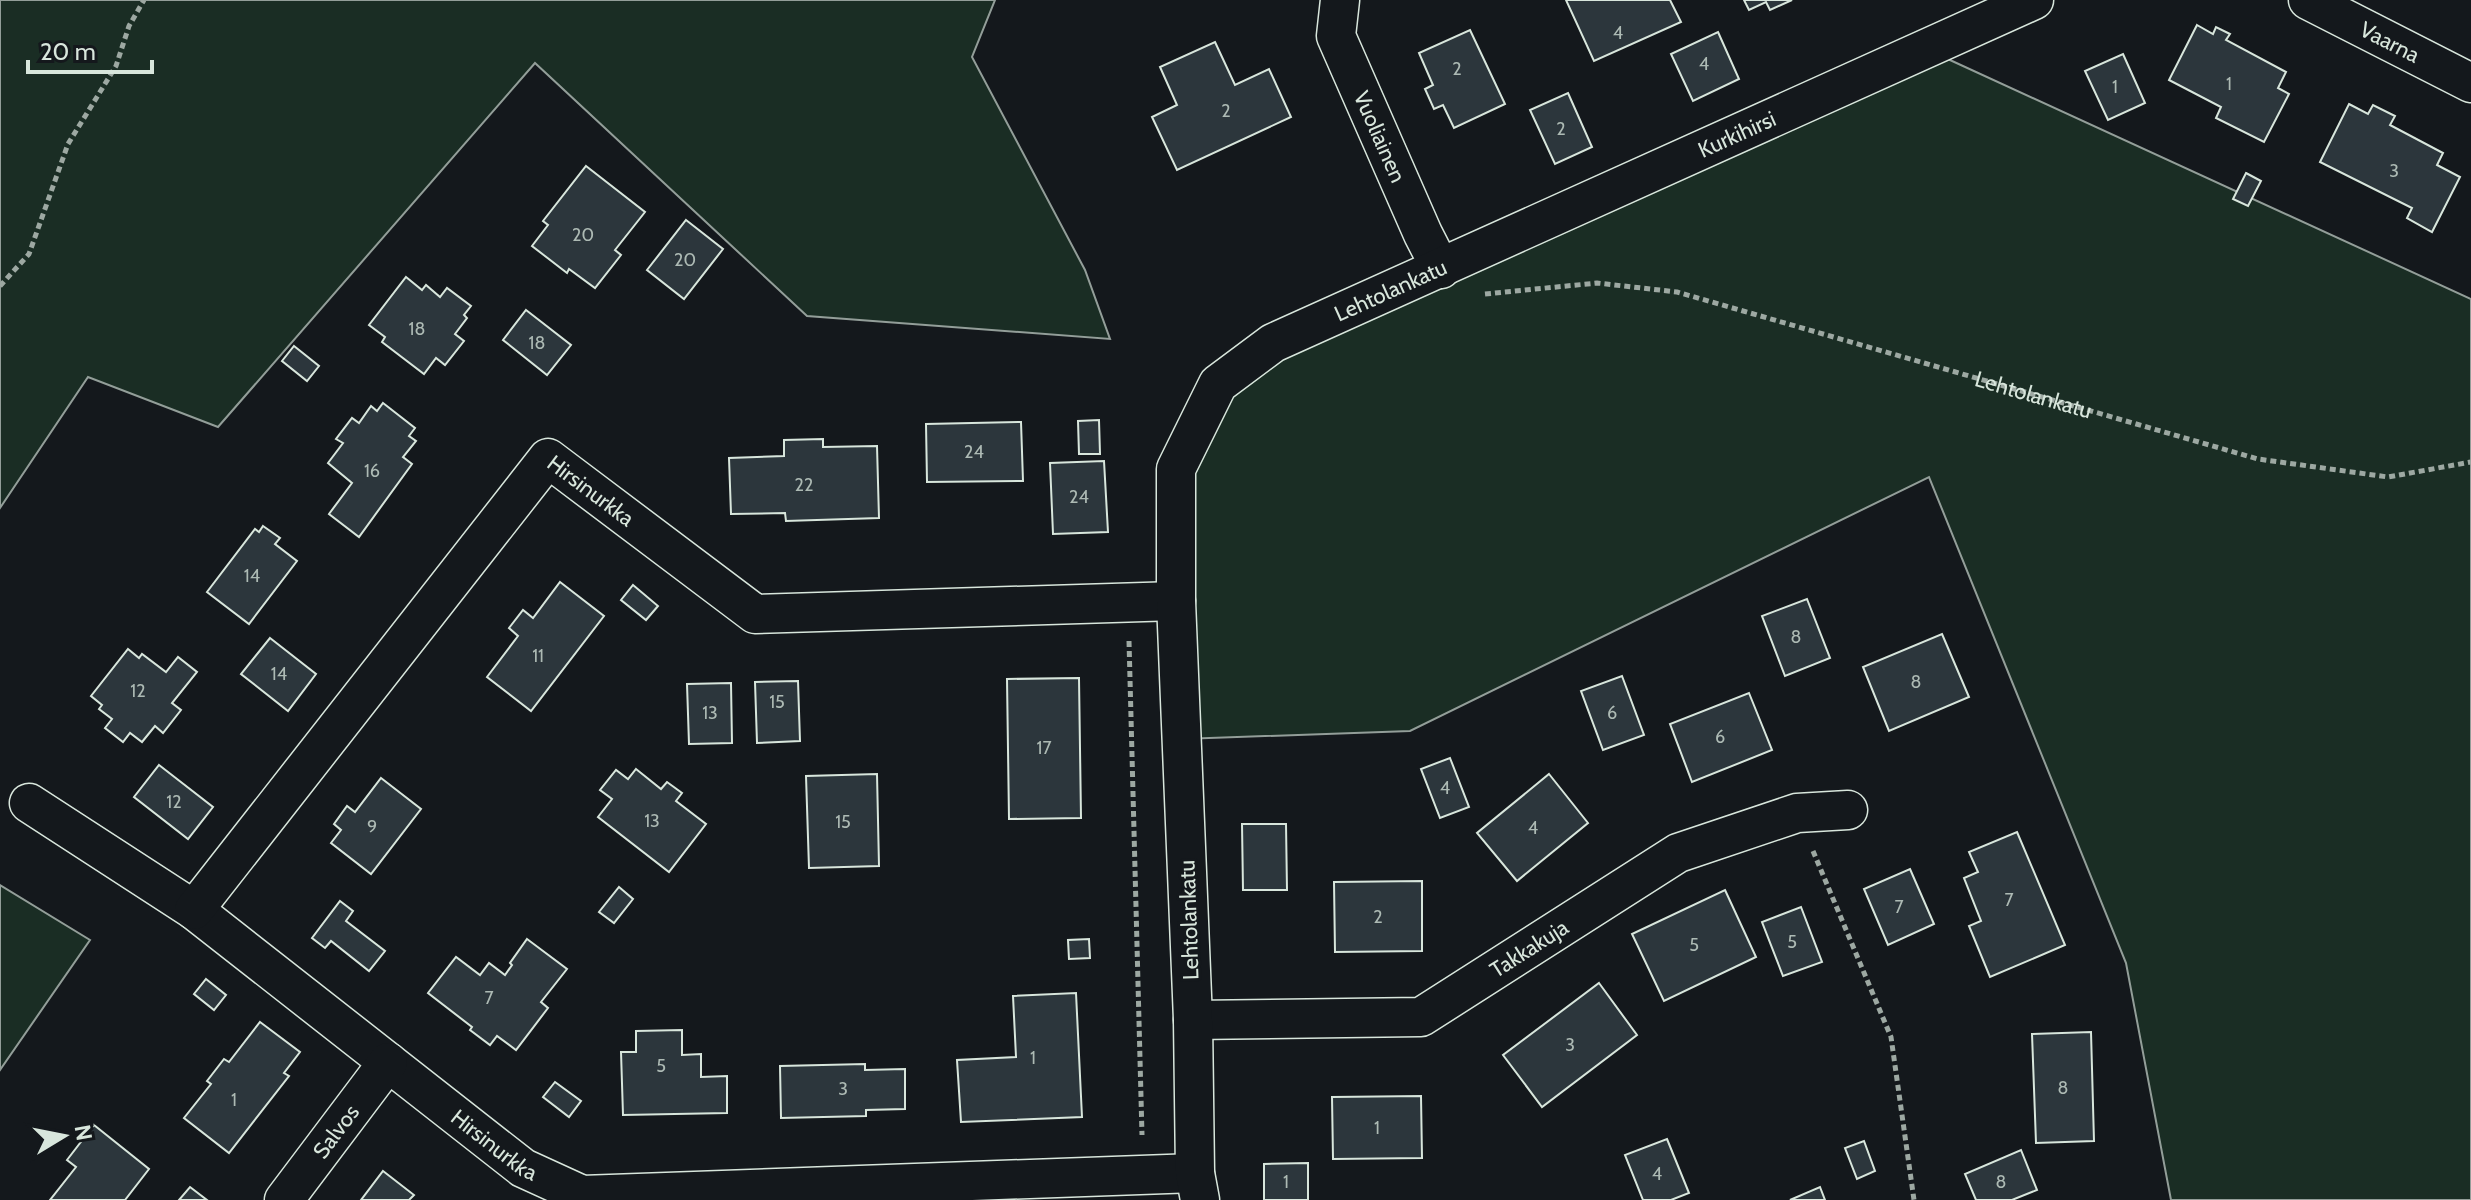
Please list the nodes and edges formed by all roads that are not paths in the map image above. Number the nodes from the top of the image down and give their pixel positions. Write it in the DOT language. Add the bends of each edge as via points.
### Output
graph roads {
  1 [pos="1340,0"];
  2 [pos="2034,0"];
  3 [pos="2308,0"];
  4 [pos="2471,83"];
  5 [pos="1441,269"];
  6 [pos="1176,601"];
  7 [pos="29,803"];
  8 [pos="1848,810"];
  9 [pos="194,910"];
  10 [pos="1193,1020"];
  11 [pos="388,1062"];
  12 [pos="1198,1187"];
  13 [pos="284,1200"];
  1 -- 5 [label="street, Vuoliainen" via="1336,36"];
  2 -- 5 [label="street, Kurkihirsi"];
  3 -- 4 [label="street, Vaarna"];
  5 -- 6 [label="street, Lehtolankatu" via="1273,343 1218,384 1176,469"];
  6 -- 9 [label="street, Hirsinurkka" via="755,614 548,458"];
  6 -- 10 [label="street, Lehtolankatu"];
  7 -- 9 [label="street, Hirsinurkka"];
  8 -- 10 [label="street, Takkakuja" via="1797,813 1678,853 1421,1017"];
  9 -- 11 [label="street, Hirsinurkka"];
  10 -- 12 [label="street, Lehtolankatu"];
  11 -- 12 [label="street, Hirsinurkka" via="523,1168 582,1195"];
  11 -- 13 [label="street, Salvos"];
}
